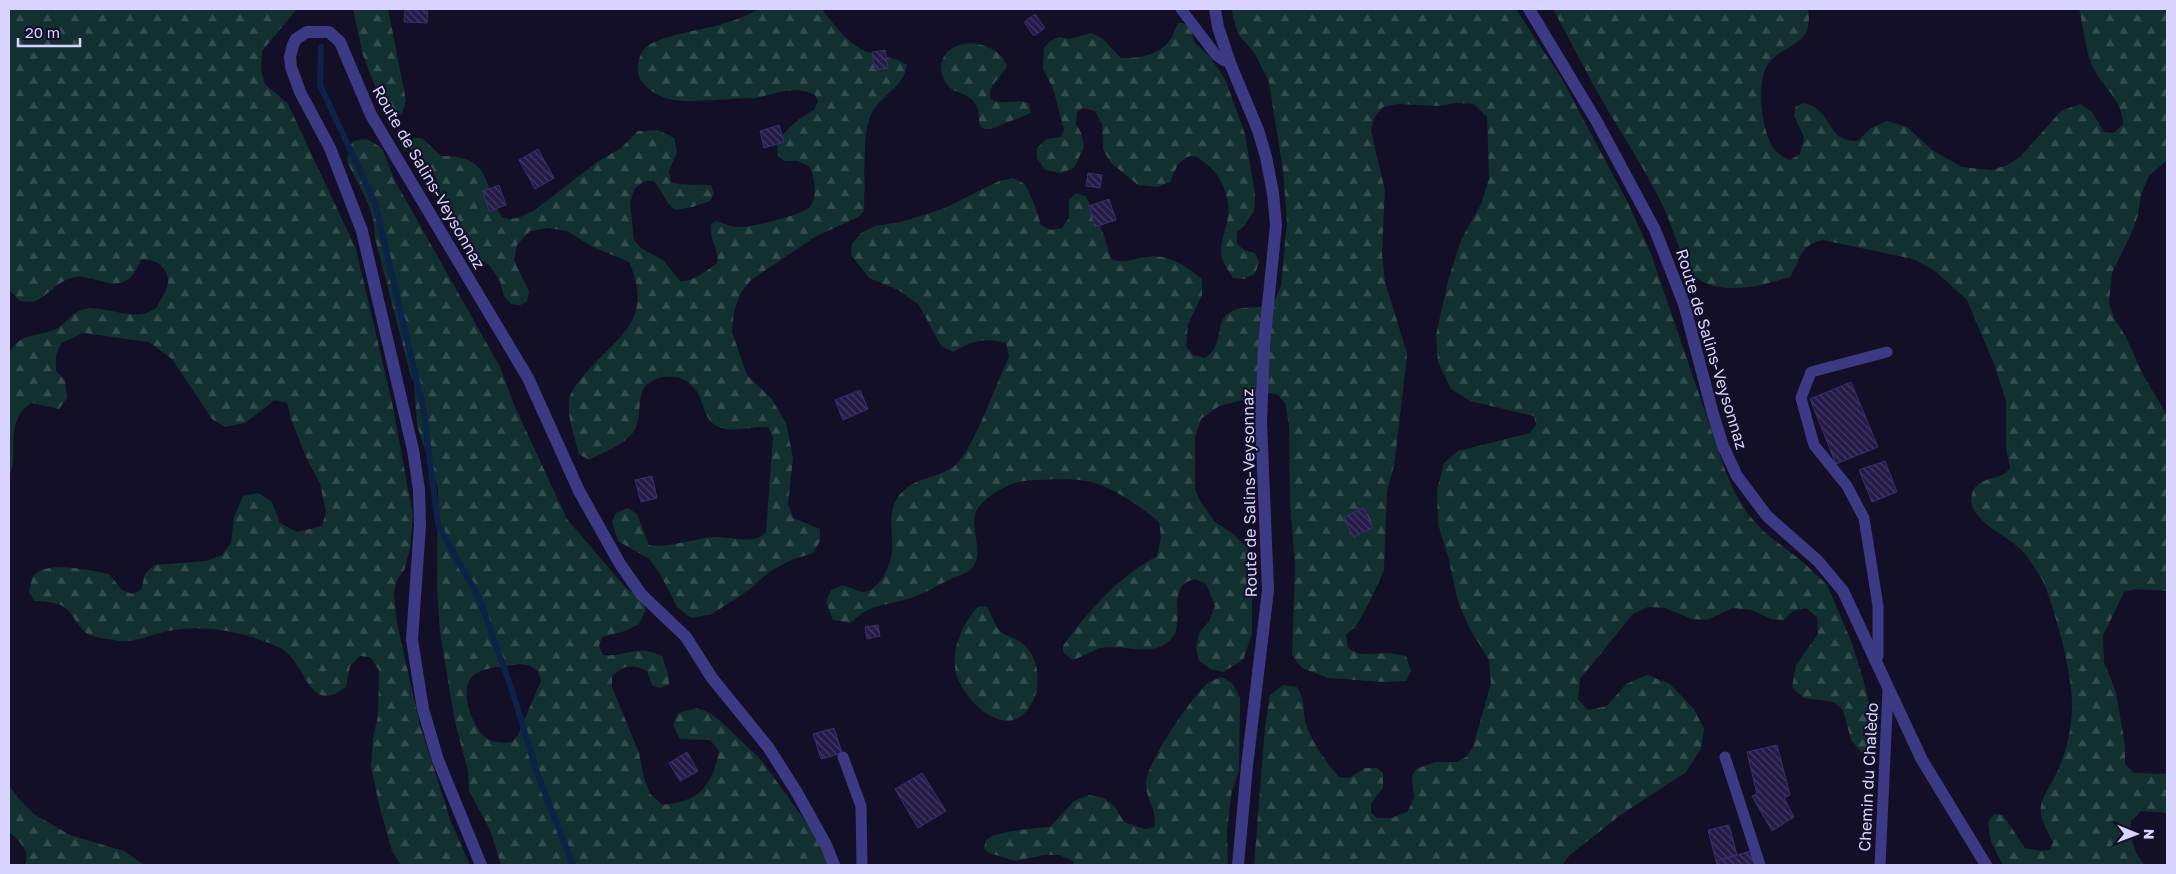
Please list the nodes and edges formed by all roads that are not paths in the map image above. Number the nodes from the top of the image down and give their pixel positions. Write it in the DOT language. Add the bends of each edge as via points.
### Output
graph roads {
  1 [pos="1181,9"];
  2 [pos="1215,9"];
  3 [pos="1529,9"];
  4 [pos="1230,63"];
  5 [pos="1888,352"];
  6 [pos="1874,657"];
  7 [pos="1888,690"];
  8 [pos="843,757"];
  9 [pos="1725,757"];
  10 [pos="481,865"];
  11 [pos="834,865"];
  12 [pos="862,865"];
  13 [pos="1238,865"];
  14 [pos="1760,865"];
  15 [pos="1880,865"];
  16 [pos="1986,865"];
  1 -- 4 [label="lane" via="1216,55"];
  2 -- 4 [label="street, Route de Salins-Veysonnaz"];
  3 -- 6 [label="street, Route de Salins-Veysonnaz" via="1597,122 1655,230 1684,304 1713,414 1737,476 1767,516 1837,582"];
  4 -- 13 [label="street, Route de Salins-Veysonnaz" via="1258,130 1273,193 1276,225 1264,345 1261,422 1268,590"];
  5 -- 6 [label="lane" via="1811,372 1801,398 1814,444 1847,486 1864,518 1878,606 1878,656"];
  6 -- 7 [label="street, Route de Salins-Veysonnaz"];
  7 -- 15 [label="lane, Chemin du Chalèdo"];
  7 -- 16 [label="street, Route de Salins-Veysonnaz" via="1922,760"];
  8 -- 12 [label="lane" via="861,806"];
  9 -- 14 [label="lane"];
  10 -- 11 [label="street, Route de Salins-Veysonnaz" via="438,760 423,708 412,640 420,525 413,450 362,231 333,155 300,92 291,67 292,45 308,32 328,32 340,42 371,115 520,364 583,499 620,564 641,594 686,637 712,678 768,748 796,791"];
}
